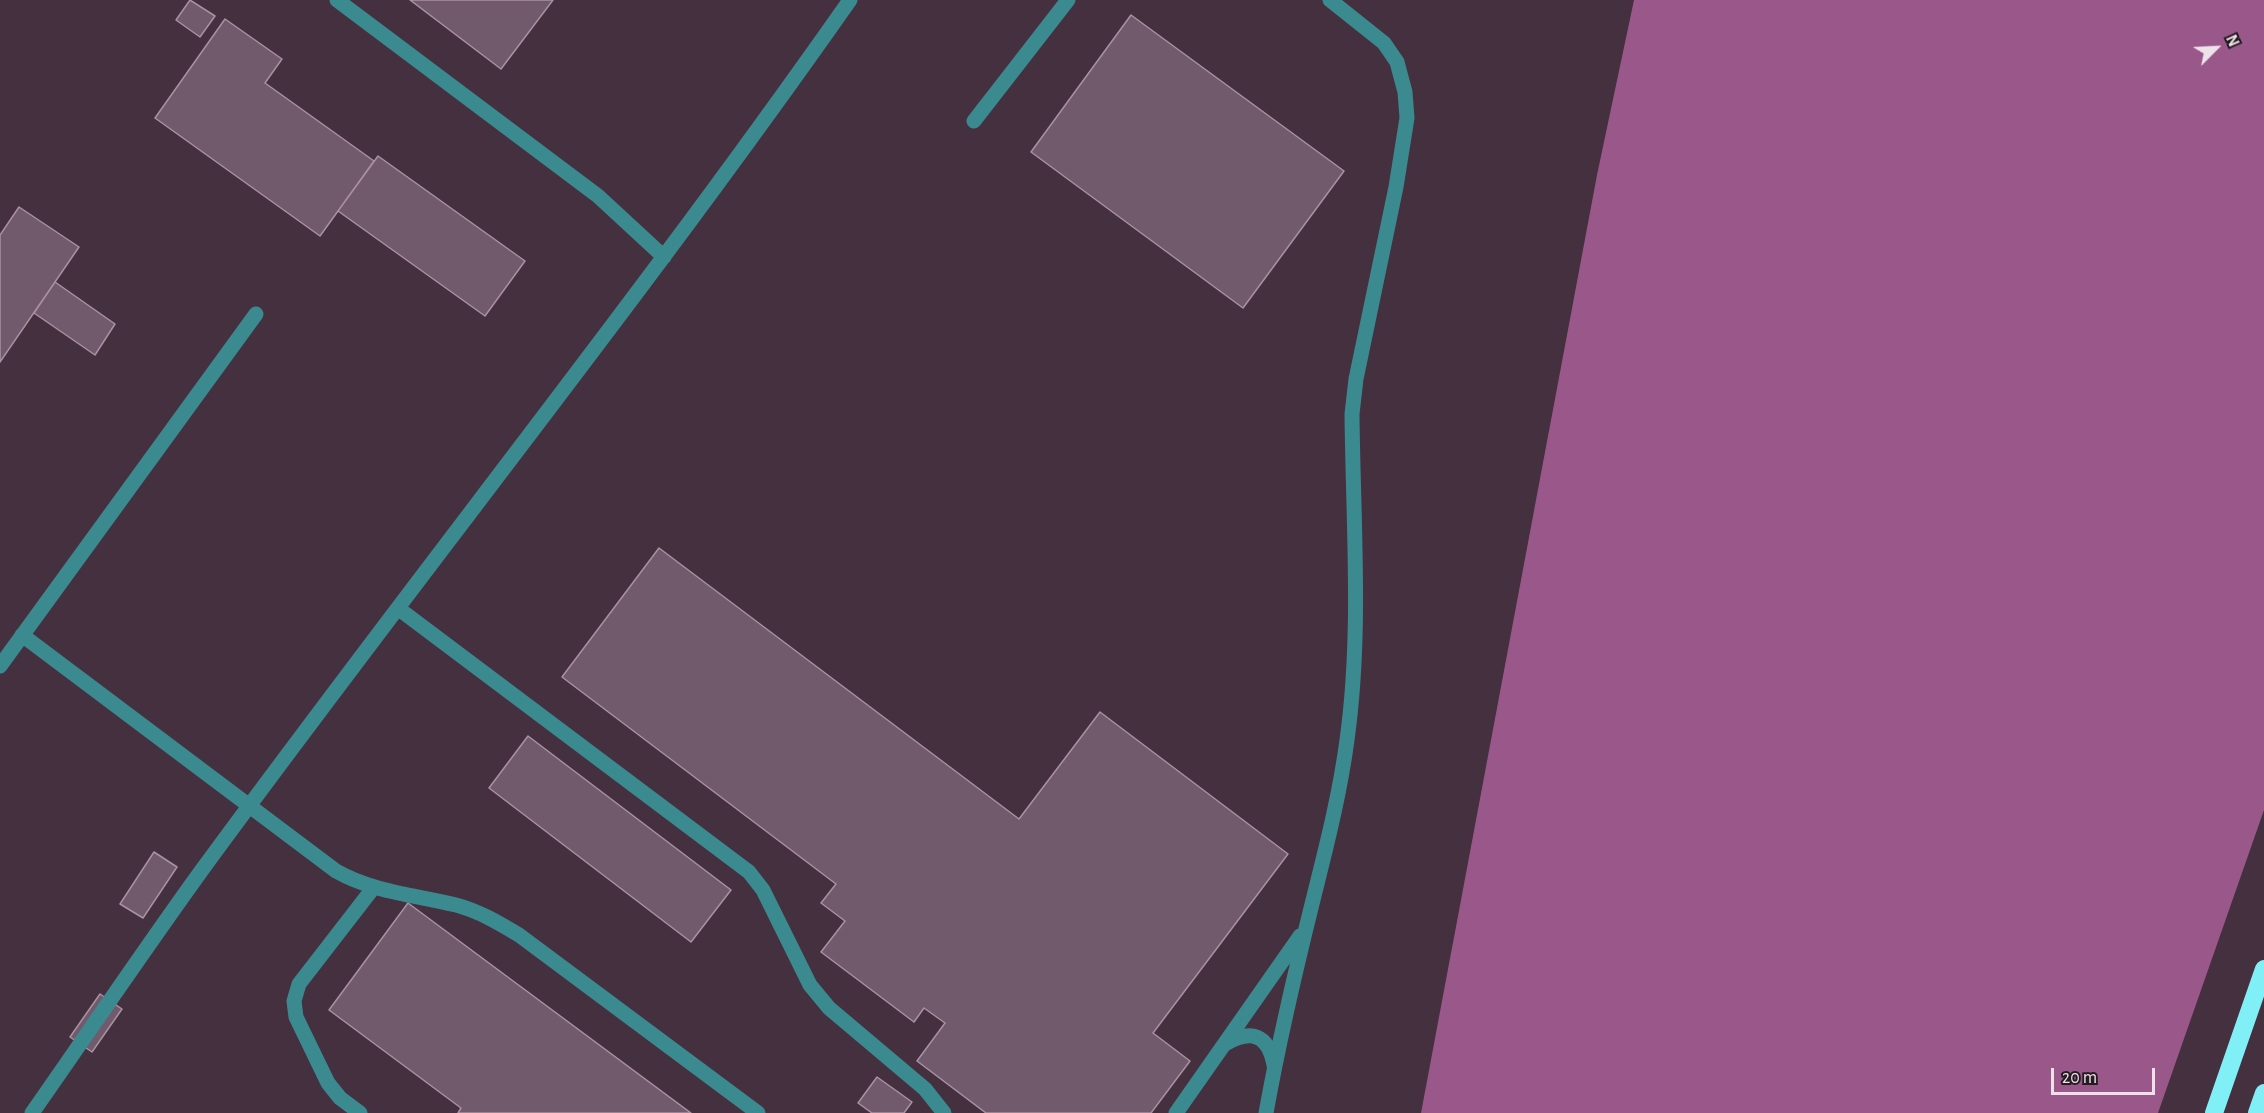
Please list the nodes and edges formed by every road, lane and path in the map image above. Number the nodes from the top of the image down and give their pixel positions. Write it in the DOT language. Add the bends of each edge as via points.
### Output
graph roads {
  1 [pos="337,0"];
  2 [pos="850,0"];
  3 [pos="1068,0"];
  4 [pos="1330,0"];
  5 [pos="974,121"];
  6 [pos="664,257"];
  7 [pos="256,314"];
  8 [pos="399,609"];
  9 [pos="22,635"];
  10 [pos="0,666"];
  11 [pos="250,807"];
  12 [pos="374,887"];
  13 [pos="1306,928"];
  14 [pos="2264,969"];
  15 [pos="1224,1045"];
  16 [pos="1274,1065"];
  17 [pos="2264,1093"];
  18 [pos="32,1113"];
  19 [pos="360,1113"];
  20 [pos="758,1113"];
  21 [pos="945,1113"];
  22 [pos="1176,1113"];
  23 [pos="1266,1113"];
  24 [pos="2214,1113"];
  25 [pos="2257,1113"];
  1 -- 6 [label="lane" via="598,196"];
  2 -- 6 [label="lane"];
  3 -- 5 [label="lane"];
  4 -- 13 [label="lane" via="1384,42 1397,62 1407,118 1356,379 1352,414 1356,641 1353,693 1336,804"];
  6 -- 8 [label="lane"];
  7 -- 9 [label="lane"];
  8 -- 11 [label="lane"];
  8 -- 21 [label="lane" via="749,872 763,890 810,985 829,1008 925,1089"];
  9 -- 10 [label="lane"];
  9 -- 11 [label="lane"];
  11 -- 12 [label="lane" via="336,871"];
  11 -- 18 [label="lane"];
  12 -- 19 [label="lane" via="299,984 294,1001 296,1017 328,1083"];
  12 -- 20 [label="lane" via="458,906 519,935"];
  13 -- 15 [label="lane"];
  13 -- 16 [label="lane"];
  14 -- 24 [label="highway"];
  15 -- 16 [label="lane" via="1243,1035 1260,1038 1268,1045"];
  15 -- 22 [label="lane"];
  16 -- 23 [label="lane"];
  17 -- 25 [label="highway"];
}
